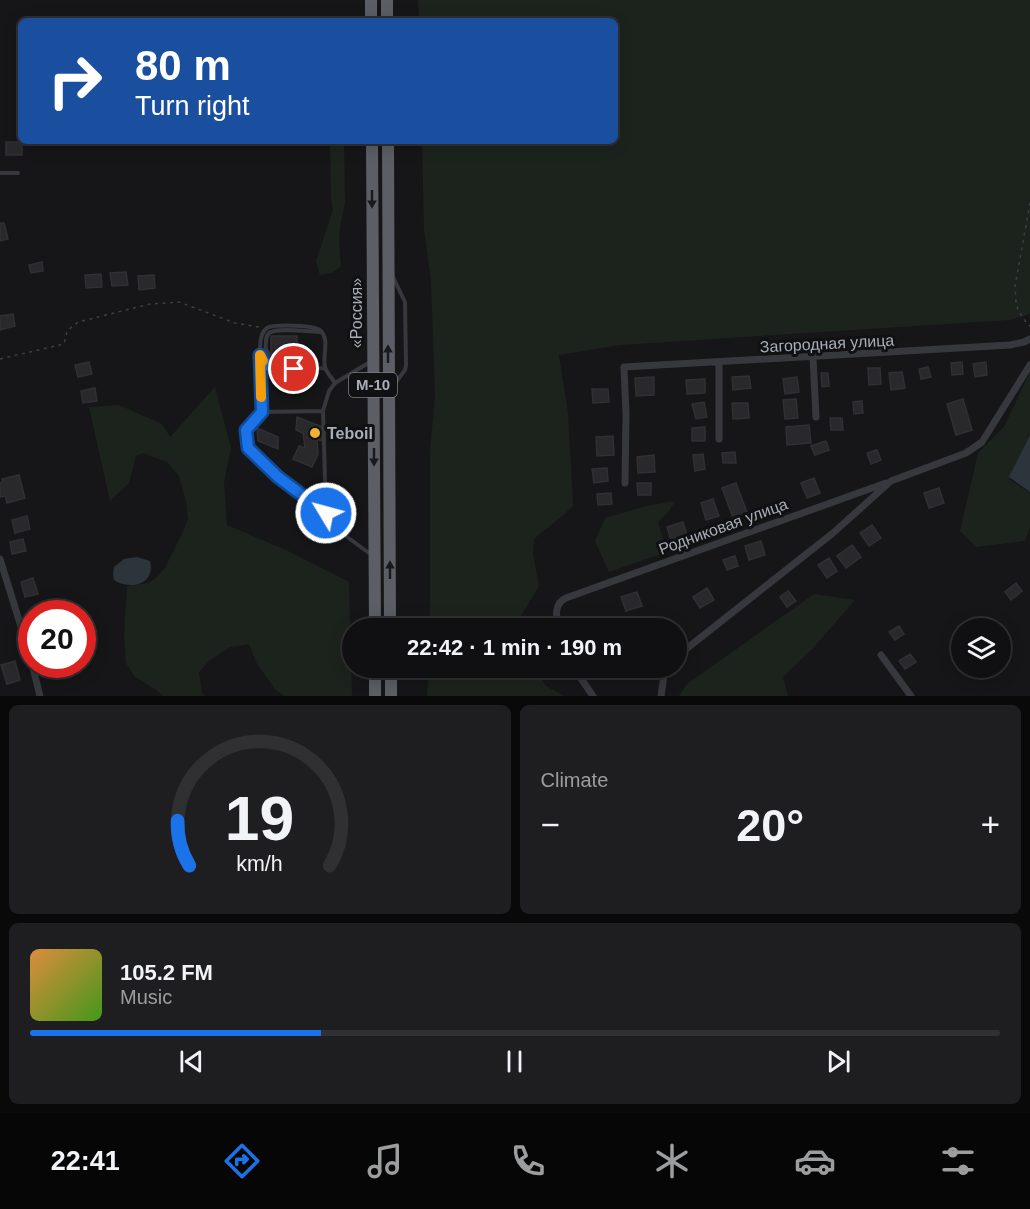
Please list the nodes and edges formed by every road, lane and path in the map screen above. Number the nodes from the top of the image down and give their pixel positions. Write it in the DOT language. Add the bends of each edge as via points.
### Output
graph roads {
  1 [pos="387,0"];
  2 [pos="387,18"];
  3 [pos="372,144"];
  4 [pos="388,144"];
  5 [pos="0,173"];
  6 [pos="18,173"];
  7 [pos="1030,203"];
  8 [pos="1030,326"];
  9 [pos="266,328"];
  10 [pos="322,332"];
  11 [pos="1030,339"];
  12 [pos="260,355"];
  13 [pos="813,357"];
  14 [pos="0,359"];
  15 [pos="373,360"];
  16 [pos="719,363"];
  17 [pos="1030,365"];
  18 [pos="312,368"];
  19 [pos="325,368"];
  20 [pos="335,382"];
  21 [pos="323,411"];
  22 [pos="262,412"];
  23 [pos="816,417"];
  24 [pos="719,440"];
  25 [pos="891,482"];
  26 [pos="625,483"];
  27 [pos="326,513"];
  28 [pos="374,558"];
  29 [pos="0,559"];
  30 [pos="18,618"];
  31 [pos="375,618"];
  32 [pos="390,618"];
  33 [pos="557,618"];
  34 [pos="687,648"];
  35 [pos="881,655"];
  36 [pos="36,678"];
  37 [pos="375,678"];
  38 [pos="391,678"];
  39 [pos="580,678"];
  40 [pos="664,678"];
  41 [pos="40,696"];
  42 [pos="375,696"];
  43 [pos="391,696"];
  44 [pos="593,696"];
  45 [pos="661,696"];
  46 [pos="911,696"];
  1 -- 2 [label="highway"];
  3 -- 15 [label="highway, «Россия» / М-10, one-way"];
  32 -- 4 [label="highway, «Россия» / М-10, one-way"];
  5 -- 6 [label="lane"];
  7 -- 8 [label="path" via="1015,286 1018,310"];
  9 -- 10 [label="lane" via="311,327"];
  9 -- 12 [label="lane"];
  9 -- 14 [label="path" via="234,323 179,302 150,304 78,322 67,332 64,344"];
  10 -- 18 [label="lane" via="278,331 267,336 266,351 270,355 300,357"];
  10 -- 19 [label="lane"];
  11 -- 13 [label="street, Загородная улица" via="1010,345"];
  12 -- 18 [label="lane" via="264,363 281,370"];
  12 -- 22 [label="lane"];
  13 -- 16 [label="street, Загородная улица"];
  13 -- 23 [label="street"];
  15 -- 20 [label="lane"];
  15 -- 28 [label="highway, «Россия» / М-10, one-way"];
  16 -- 24 [label="street"];
  16 -- 26 [label="street, Загородная улица" via="624,367"];
  17 -- 25 [label="street, Родниковая улица" via="982,442 958,457"];
  18 -- 19 [label="lane"];
  19 -- 20 [label="lane"];
  20 -- 21 [label="lane"];
  21 -- 22 [label="lane"];
  21 -- 27 [label="lane"];
  22 -- 27 [label="lane" via="246,430 248,448 278,477"];
  25 -- 33 [label="street, Родниковая улица" via="561,600"];
  25 -- 34 [label="street"];
  27 -- 28 [label="lane" via="331,525"];
  28 -- 31 [label="highway, «Россия» / М-10"];
  29 -- 30 [label="street"];
  35 -- 46 [label="street"];
  36 -- 41 [label="street"];
  37 -- 42 [label="highway"];
  38 -- 43 [label="highway"];
  39 -- 44 [label="street"];
  40 -- 45 [label="street"];
}
